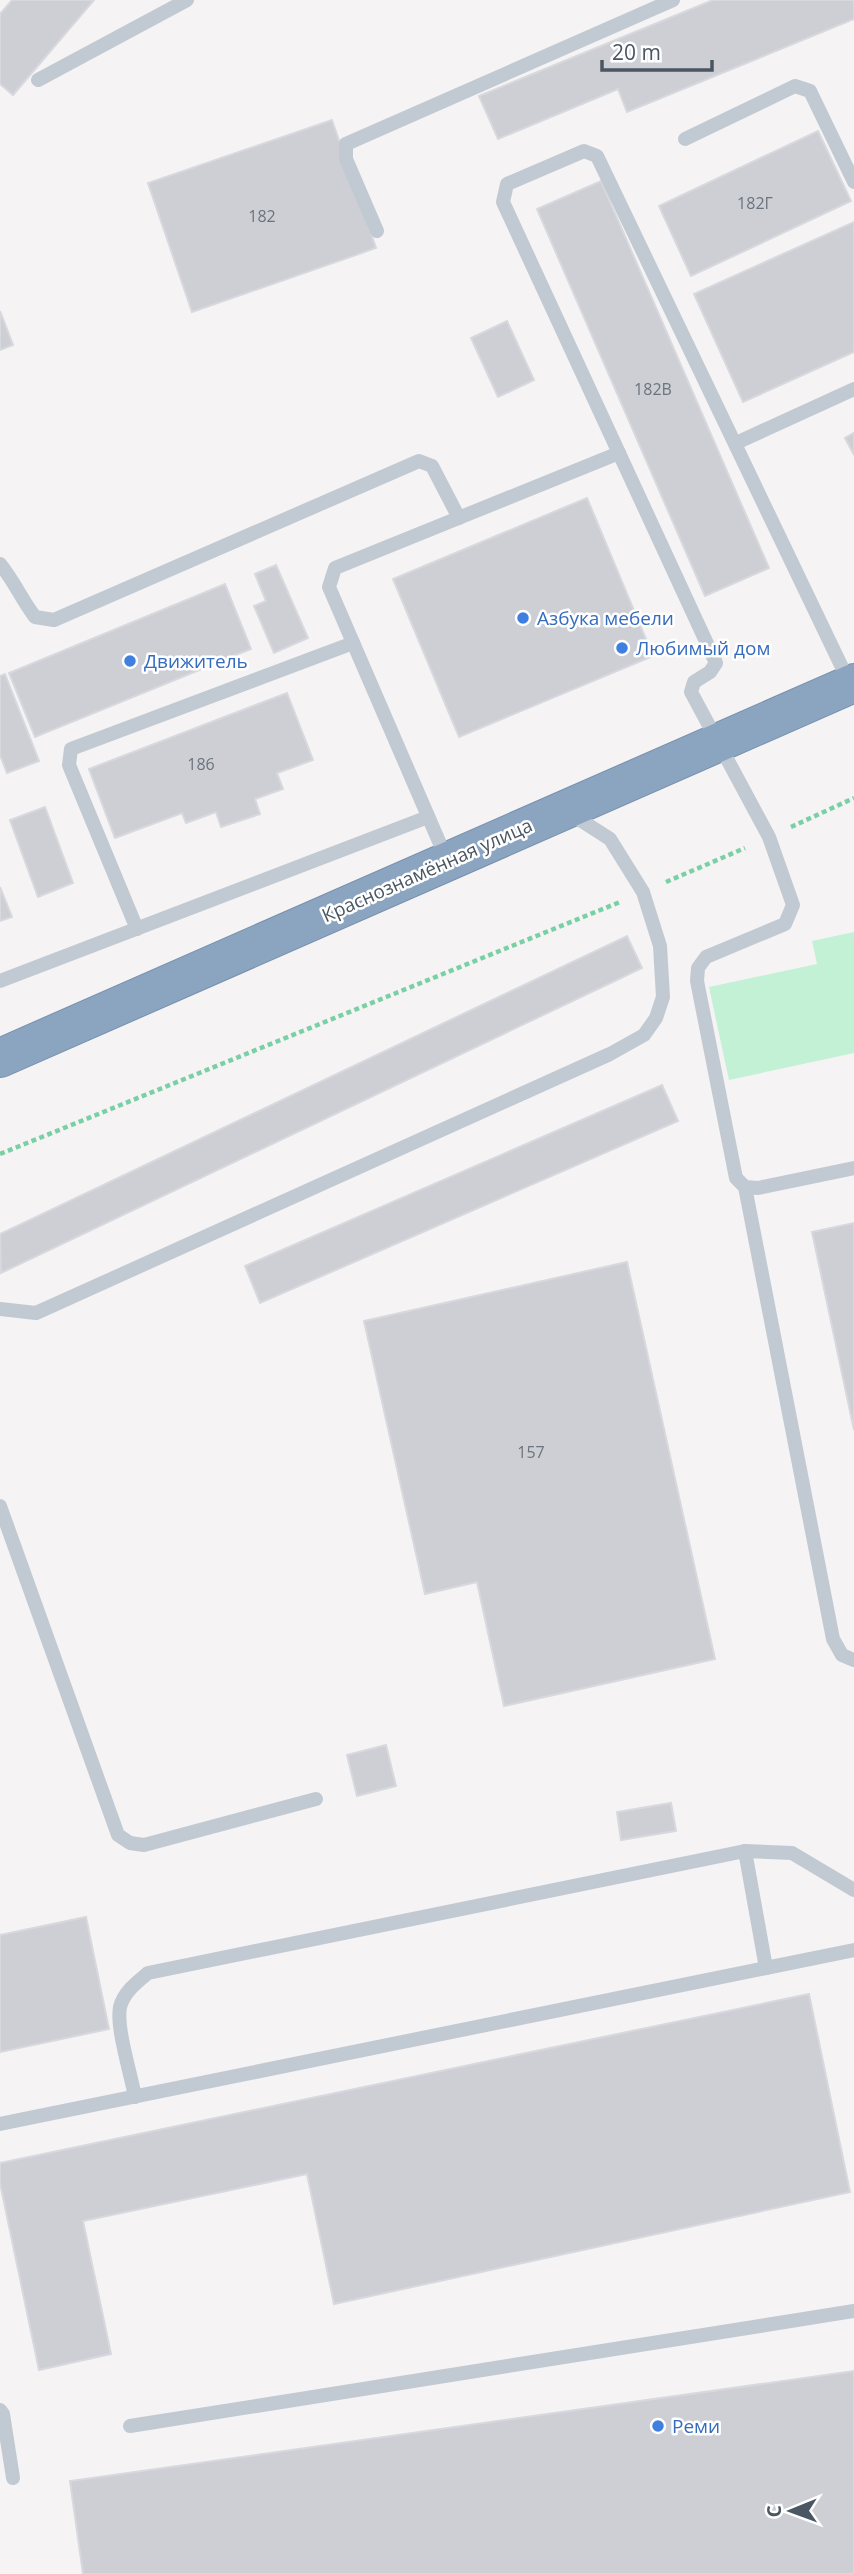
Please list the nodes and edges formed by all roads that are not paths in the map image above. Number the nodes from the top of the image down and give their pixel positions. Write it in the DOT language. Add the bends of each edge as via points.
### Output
graph roads {
  1 [pos="187,0"];
  2 [pos="673,0"];
  3 [pos="38,80"];
  4 [pos="685,139"];
  5 [pos="854,182"];
  6 [pos="377,231"];
  7 [pos="854,389"];
  8 [pos="736,443"];
  9 [pos="619,453"];
  10 [pos="459,518"];
  11 [pos="0,564"];
  12 [pos="353,643"];
  13 [pos="853,686"];
  14 [pos="718,743"];
  15 [pos="564,809"];
  16 [pos="428,817"];
  17 [pos="447,861"];
  18 [pos="137,929"];
  19 [pos="0,981"];
  20 [pos="0,1058"];
  21 [pos="854,1168"];
  22 [pos="745,1187"];
  23 [pos="0,1309"];
  24 [pos="0,1506"];
  25 [pos="854,1660"];
  26 [pos="316,1799"];
  27 [pos="744,1851"];
  28 [pos="854,1890"];
  29 [pos="854,1950"];
  30 [pos="766,1968"];
  31 [pos="135,2096"];
  32 [pos="0,2124"];
  33 [pos="854,2311"];
  34 [pos="0,2410"];
  35 [pos="130,2426"];
  36 [pos="13,2478"];
  1 -- 3 [label="lane"];
  2 -- 6 [label="lane" via="346,144 346,159"];
  4 -- 5 [label="lane" via="796,86 810,91"];
  7 -- 8 [label="lane"];
  8 -- 9 [label="lane" via="597,156 584,151 507,184 503,202"];
  8 -- 13 [label="lane"];
  9 -- 10 [label="lane"];
  9 -- 14 [label="lane" via="716,663 694,682 691,692"];
  10 -- 11 [label="lane" via="432,466 419,461 54,620 35,617"];
  10 -- 12 [label="lane" via="335,568 329,587"];
  12 -- 16 [label="lane"];
  12 -- 18 [label="lane" via="71,748 69,765"];
  13 -- 14 [label="highway, Краснознамённая улица"];
  14 -- 15 [label="highway, Краснознамённая улица"];
  14 -- 22 [label="lane" via="769,838 793,905 785,924 706,957 698,968 736,1178"];
  15 -- 17 [label="highway, Краснознамённая улица"];
  15 -- 23 [label="lane" via="610,839 643,892 660,946 663,997 644,1035 610,1055 36,1313"];
  16 -- 17 [label="lane"];
  16 -- 18 [label="lane"];
  17 -- 20 [label="highway, Краснознамённая улица"];
  18 -- 19 [label="lane"];
  21 -- 22 [label="lane"];
  22 -- 25 [label="lane" via="833,1639 842,1655"];
  24 -- 26 [label="lane" via="118,1835 144,1845"];
  27 -- 28 [label="lane" via="792,1853"];
  27 -- 30 [label="lane"];
  27 -- 31 [label="lane" via="148,1973 131,1986 120,2006"];
  29 -- 30 [label="lane"];
  30 -- 31 [label="lane"];
  31 -- 32 [label="lane"];
  33 -- 35 [label="lane"];
  34 -- 36 [label="lane"];
}
